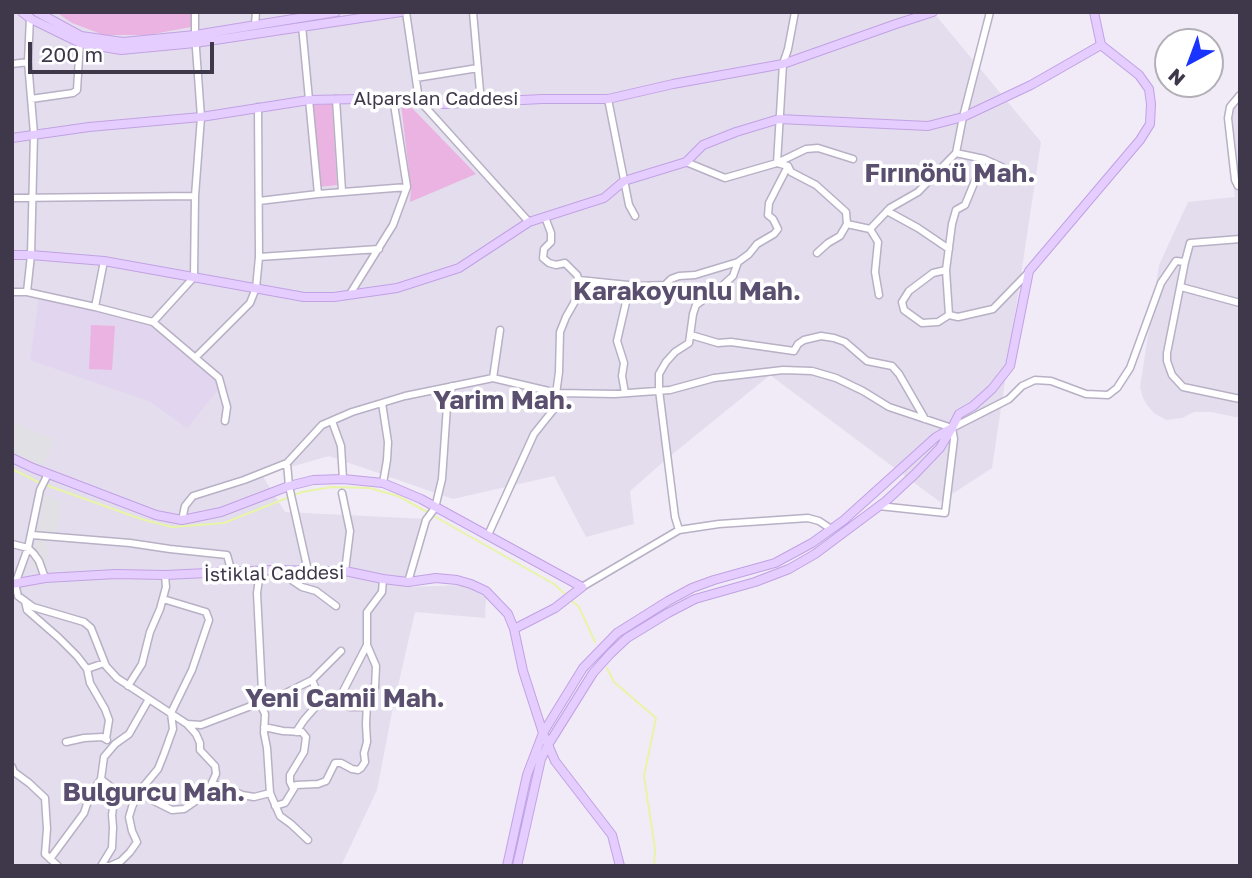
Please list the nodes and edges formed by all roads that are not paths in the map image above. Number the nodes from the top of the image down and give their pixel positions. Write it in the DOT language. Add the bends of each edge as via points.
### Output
graph roads {
  1 [pos="22,12"];
  2 [pos="195,12"];
  3 [pos="256,12"];
  4 [pos="336,12"];
  5 [pos="401,12"];
  6 [pos="473,12"];
  7 [pos="795,12"];
  8 [pos="933,12"];
  9 [pos="990,12"];
  10 [pos="1094,12"];
  11 [pos="32,14"];
  12 [pos="255,25"];
  13 [pos="302,26"];
  14 [pos="80,39"];
  15 [pos="195,39"];
  16 [pos="1101,45"];
  17 [pos="28,62"];
  18 [pos="12,64"];
  19 [pos="783,64"];
  20 [pos="478,68"];
  21 [pos="416,78"];
  22 [pos="1240,95"];
  23 [pos="393,98"];
  24 [pos="31,99"];
  25 [pos="336,99"];
  26 [pos="608,99"];
  27 [pos="309,100"];
  28 [pos="419,100"];
  29 [pos="481,103"];
  30 [pos="258,107"];
  31 [pos="201,117"];
  32 [pos="963,117"];
  33 [pos="779,119"];
  34 [pos="34,134"];
  35 [pos="12,138"];
  36 [pos="956,153"];
  37 [pos="853,159"];
  38 [pos="984,159"];
  39 [pos="686,162"];
  40 [pos="777,163"];
  41 [pos="788,166"];
  42 [pos="1003,167"];
  43 [pos="624,181"];
  44 [pos="1240,186"];
  45 [pos="407,187"];
  46 [pos="342,191"];
  47 [pos="318,194"];
  48 [pos="195,196"];
  49 [pos="33,197"];
  50 [pos="12,198"];
  51 [pos="259,201"];
  52 [pos="887,211"];
  53 [pos="635,216"];
  54 [pos="545,217"];
  55 [pos="529,222"];
  56 [pos="847,224"];
  57 [pos="870,229"];
  58 [pos="1240,239"];
  59 [pos="949,248"];
  60 [pos="379,249"];
  61 [pos="817,253"];
  62 [pos="12,255"];
  63 [pos="30,255"];
  64 [pos="259,257"];
  65 [pos="104,261"];
  66 [pos="738,262"];
  67 [pos="1185,262"];
  68 [pos="946,270"];
  69 [pos="1029,271"];
  70 [pos="194,277"];
  71 [pos="579,280"];
  72 [pos="630,285"];
  73 [pos="1181,287"];
  74 [pos="256,288"];
  75 [pos="12,292"];
  76 [pos="27,292"];
  77 [pos="350,294"];
  78 [pos="878,295"];
  79 [pos="1240,303"];
  80 [pos="94,307"];
  81 [pos="949,315"];
  82 [pos="153,322"];
  83 [pos="500,330"];
  84 [pos="691,335"];
  85 [pos="196,358"];
  86 [pos="493,378"];
  87 [pos="452,386"];
  88 [pos="659,390"];
  89 [pos="557,393"];
  90 [pos="625,393"];
  91 [pos="1240,399"];
  92 [pos="382,403"];
  93 [pos="925,419"];
  94 [pos="225,421"];
  95 [pos="332,421"];
  96 [pos="952,428"];
  97 [pos="12,458"];
  98 [pos="287,463"];
  99 [pos="47,477"];
  100 [pos="343,479"];
  101 [pos="383,483"];
  102 [pos="291,491"];
  103 [pos="342,493"];
  104 [pos="878,506"];
  105 [pos="435,508"];
  106 [pos="182,520"];
  107 [pos="831,529"];
  108 [pos="679,530"];
  109 [pos="32,535"];
  110 [pos="488,535"];
  111 [pos="12,544"];
  112 [pos="28,548"];
  113 [pos="286,570"];
  114 [pos="308,570"];
  115 [pos="345,571"];
  116 [pos="260,572"];
  117 [pos="232,573"];
  118 [pos="165,575"];
  119 [pos="46,579"];
  120 [pos="383,579"];
  121 [pos="408,582"];
  122 [pos="14,584"];
  123 [pos="578,590"];
  124 [pos="163,599"];
  125 [pos="25,601"];
  126 [pos="336,606"];
  127 [pos="514,629"];
  128 [pos="366,645"];
  129 [pos="341,650"];
  130 [pos="104,663"];
  131 [pos="87,670"];
  132 [pos="312,680"];
  133 [pos="128,686"];
  134 [pos="325,696"];
  135 [pos="149,699"];
  136 [pos="258,701"];
  137 [pos="337,703"];
  138 [pos="367,703"];
  139 [pos="171,713"];
  140 [pos="187,724"];
  141 [pos="264,727"];
  142 [pos="296,732"];
  143 [pos="543,733"];
  144 [pos="106,739"];
  145 [pos="66,742"];
  146 [pos="114,744"];
  147 [pos="548,745"];
  148 [pos="12,767"];
  149 [pos="101,779"];
  150 [pos="210,787"];
  151 [pos="293,788"];
  152 [pos="138,793"];
  153 [pos="270,793"];
  154 [pos="275,806"];
  155 [pos="308,840"];
  156 [pos="50,859"];
  157 [pos="58,866"];
  158 [pos="101,866"];
  159 [pos="106,866"];
  160 [pos="507,866"];
  161 [pos="517,866"];
  162 [pos="620,866"];
  1 -- 11 [label="main road"];
  2 -- 15 [label="street"];
  3 -- 12 [label="street"];
  4 -- 12 [label="main road"];
  5 -- 13 [label="main road"];
  5 -- 21 [label="street"];
  6 -- 20 [label="street"];
  7 -- 19 [label="street"];
  8 -- 19 [label="main road, Alparslan Caddesi"];
  9 -- 32 [label="street"];
  10 -- 16 [label="main road"];
  11 -- 14 [label="main road"];
  11 -- 17 [label="street"];
  12 -- 15 [label="main road"];
  13 -- 15 [label="main road"];
  13 -- 27 [label="street"];
  14 -- 15 [label="main road"];
  14 -- 24 [label="street" via="75,92"];
  15 -- 31 [label="street"];
  16 -- 32 [label="main road"];
  16 -- 69 [label="main road" via="1139,75 1149,89 1150,124"];
  17 -- 18 [label="street"];
  17 -- 24 [label="street"];
  19 -- 26 [label="main road, Alparslan Caddesi"];
  19 -- 33 [label="street"];
  20 -- 21 [label="street"];
  20 -- 29 [label="street"];
  21 -- 28 [label="street"];
  22 -- 44 [label="street" via="1228,118 1235,180"];
  23 -- 25 [label="main road, Alparslan Caddesi"];
  23 -- 28 [label="main road, Alparslan Caddesi"];
  23 -- 45 [label="street"];
  24 -- 34 [label="street"];
  25 -- 27 [label="main road, Alparslan Caddesi"];
  25 -- 46 [label="street"];
  26 -- 29 [label="main road, Alparslan Caddesi"];
  26 -- 43 [label="street"];
  27 -- 30 [label="main road, Alparslan Caddesi"];
  27 -- 47 [label="street"];
  28 -- 29 [label="main road, Alparslan Caddesi"];
  28 -- 55 [label="street"];
  30 -- 31 [label="main road, Alparslan Caddesi"];
  30 -- 51 [label="street"];
  31 -- 34 [label="main road, Alparslan Caddesi"];
  31 -- 48 [label="street"];
  32 -- 33 [label="main road" via="928,126"];
  32 -- 36 [label="street"];
  33 -- 39 [label="main road" via="703,145"];
  33 -- 40 [label="street"];
  34 -- 35 [label="main road, Alparslan Caddesi"];
  34 -- 49 [label="street"];
  36 -- 38 [label="street"];
  36 -- 52 [label="street" via="918,192"];
  37 -- 40 [label="street" via="818,148"];
  38 -- 42 [label="street"];
  38 -- 59 [label="street" via="965,205 956,210"];
  39 -- 40 [label="street" via="726,178"];
  39 -- 43 [label="main road"];
  40 -- 41 [label="street"];
  41 -- 56 [label="street" via="846,212"];
  41 -- 66 [label="street" via="769,203 768,215 778,229"];
  43 -- 53 [label="street"];
  43 -- 54 [label="main road" via="604,198"];
  45 -- 46 [label="street"];
  45 -- 60 [label="street"];
  46 -- 47 [label="street"];
  47 -- 51 [label="street"];
  48 -- 49 [label="street"];
  48 -- 70 [label="street"];
  49 -- 50 [label="street"];
  49 -- 63 [label="street"];
  51 -- 64 [label="street"];
  52 -- 57 [label="street"];
  52 -- 59 [label="street"];
  54 -- 55 [label="main road"];
  54 -- 71 [label="street" via="551,242 543,258 565,264"];
  55 -- 77 [label="main road" via="459,268 397,288"];
  56 -- 57 [label="street"];
  56 -- 61 [label="street" via="840,236"];
  57 -- 78 [label="street" via="878,242"];
  58 -- 67 [label="street" via="1190,243"];
  59 -- 68 [label="street"];
  60 -- 64 [label="street"];
  60 -- 77 [label="street"];
  62 -- 63 [label="main road"];
  63 -- 65 [label="main road"];
  63 -- 76 [label="street"];
  64 -- 74 [label="street"];
  65 -- 70 [label="main road"];
  65 -- 80 [label="street"];
  66 -- 72 [label="street" via="679,276 665,285"];
  66 -- 84 [label="street" via="733,276 696,305"];
  67 -- 73 [label="street"];
  67 -- 96 [label="street" via="1176,261 1161,283 1130,368 1108,395 1035,380"];
  68 -- 81 [label="street"];
  68 -- 81 [label="street" via="933,272 902,302 904,310 922,323 938,322"];
  69 -- 81 [label="street" via="993,309"];
  69 -- 96 [label="main road" via="1010,366 992,389 959,414"];
  70 -- 74 [label="main road"];
  70 -- 82 [label="street"];
  71 -- 72 [label="street"];
  71 -- 89 [label="street" via="578,296 560,332"];
  72 -- 90 [label="street" via="617,341 624,363"];
  73 -- 79 [label="street"];
  73 -- 91 [label="street" via="1167,353 1172,375 1188,389"];
  74 -- 77 [label="main road" via="304,297"];
  74 -- 85 [label="street" via="250,303"];
  75 -- 76 [label="street"];
  76 -- 80 [label="street"];
  80 -- 82 [label="street"];
  82 -- 85 [label="street"];
  83 -- 86 [label="street"];
  84 -- 88 [label="street" via="689,343 675,352 659,374"];
  84 -- 93 [label="street" via="718,343 794,351 804,340 834,338 867,361 892,366"];
  85 -- 94 [label="street" via="219,378 227,407"];
  86 -- 87 [label="street"];
  86 -- 89 [label="street"];
  87 -- 92 [label="street"];
  87 -- 105 [label="street"];
  88 -- 90 [label="street"];
  88 -- 93 [label="street" via="714,378 812,371"];
  88 -- 108 [label="street"];
  89 -- 90 [label="street"];
  89 -- 110 [label="street" via="554,408 534,434"];
  92 -- 95 [label="street"];
  92 -- 101 [label="street" via="388,451"];
  93 -- 96 [label="street"];
  95 -- 98 [label="street" via="322,425"];
  95 -- 100 [label="street" via="341,446"];
  96 -- 104 [label="main road" via="940,448"];
  96 -- 104 [label="street" via="945,513"];
  96 -- 107 [label="main road"];
  97 -- 99 [label="main road"];
  98 -- 102 [label="street"];
  98 -- 106 [label="street" via="193,496"];
  99 -- 106 [label="main road"];
  99 -- 109 [label="street" via="40,490"];
  100 -- 101 [label="main road"];
  100 -- 102 [label="main road" via="313,480"];
  101 -- 105 [label="main road"];
  102 -- 106 [label="main road"];
  102 -- 114 [label="street"];
  103 -- 115 [label="street" via="350,531"];
  104 -- 147 [label="main road" via="789,569 695,599 627,638 593,673"];
  105 -- 110 [label="main road"];
  105 -- 121 [label="street" via="426,520"];
  107 -- 108 [label="street" via="803,519"];
  107 -- 143 [label="main road" via="775,563 692,588 617,632 583,668"];
  108 -- 123 [label="street"];
  109 -- 112 [label="street"];
  109 -- 117 [label="street" via="228,555"];
  110 -- 123 [label="main road"];
  111 -- 112 [label="street"];
  112 -- 119 [label="street"];
  112 -- 122 [label="street"];
  113 -- 114 [label="main road, İstiklal Caddesi"];
  113 -- 116 [label="main road, İstiklal Caddesi"];
  113 -- 126 [label="street" via="289,579"];
  114 -- 115 [label="main road, İstiklal Caddesi"];
  115 -- 120 [label="main road, İstiklal Caddesi"];
  116 -- 117 [label="main road, İstiklal Caddesi"];
  116 -- 136 [label="street" via="262,691"];
  117 -- 118 [label="main road, İstiklal Caddesi"];
  118 -- 119 [label="main road, İstiklal Caddesi"];
  118 -- 124 [label="street"];
  119 -- 122 [label="main road, İstiklal Caddesi"];
  120 -- 121 [label="main road, İstiklal Caddesi"];
  120 -- 128 [label="street" via="382,592 367,612"];
  121 -- 127 [label="main road, İstiklal Caddesi" via="436,578 479,587 508,614"];
  122 -- 125 [label="street" via="18,597"];
  123 -- 127 [label="main road"];
  124 -- 133 [label="street" via="142,664"];
  124 -- 139 [label="street" via="198,608 209,620"];
  125 -- 130 [label="street" via="84,622 91,628"];
  125 -- 131 [label="street" via="27,610 78,656"];
  127 -- 143 [label="main road"];
  128 -- 137 [label="street"];
  128 -- 138 [label="street" via="376,666 376,688"];
  129 -- 132 [label="street"];
  130 -- 131 [label="street"];
  130 -- 133 [label="street"];
  131 -- 144 [label="street" via="109,720"];
  132 -- 134 [label="street"];
  132 -- 136 [label="street"];
  133 -- 135 [label="street"];
  134 -- 137 [label="street"];
  134 -- 142 [label="street"];
  135 -- 139 [label="street"];
  135 -- 146 [label="street" via="130,734"];
  136 -- 140 [label="street" via="201,725"];
  136 -- 141 [label="street" via="265,714"];
  137 -- 138 [label="street" via="350,708"];
  138 -- 151 [label="street" via="367,742 361,768 335,764 326,781"];
  139 -- 140 [label="street"];
  139 -- 152 [label="street" via="173,729 158,769"];
  140 -- 150 [label="street" via="196,734 200,750 215,766"];
  141 -- 142 [label="street"];
  141 -- 153 [label="street"];
  142 -- 151 [label="street" via="306,737 304,752 290,775"];
  143 -- 147 [label="main road"];
  143 -- 160 [label="main road" via="527,775"];
  144 -- 145 [label="street"];
  144 -- 146 [label="street"];
  146 -- 149 [label="street" via="104,757"];
  147 -- 161 [label="main road"];
  147 -- 162 [label="main road" via="555,761 612,835"];
  148 -- 156 [label="street" via="45,798 45,854"];
  149 -- 156 [label="street" via="84,813"];
  149 -- 158 [label="street" via="111,787 114,800 112,848"];
  150 -- 152 [label="street" via="184,809 172,810"];
  150 -- 153 [label="street" via="226,787 254,797"];
  151 -- 154 [label="street" via="285,803"];
  152 -- 159 [label="street" via="129,817 137,842 121,860"];
  153 -- 154 [label="street"];
  154 -- 155 [label="street" via="280,817"];
  156 -- 157 [label="street"];
}
